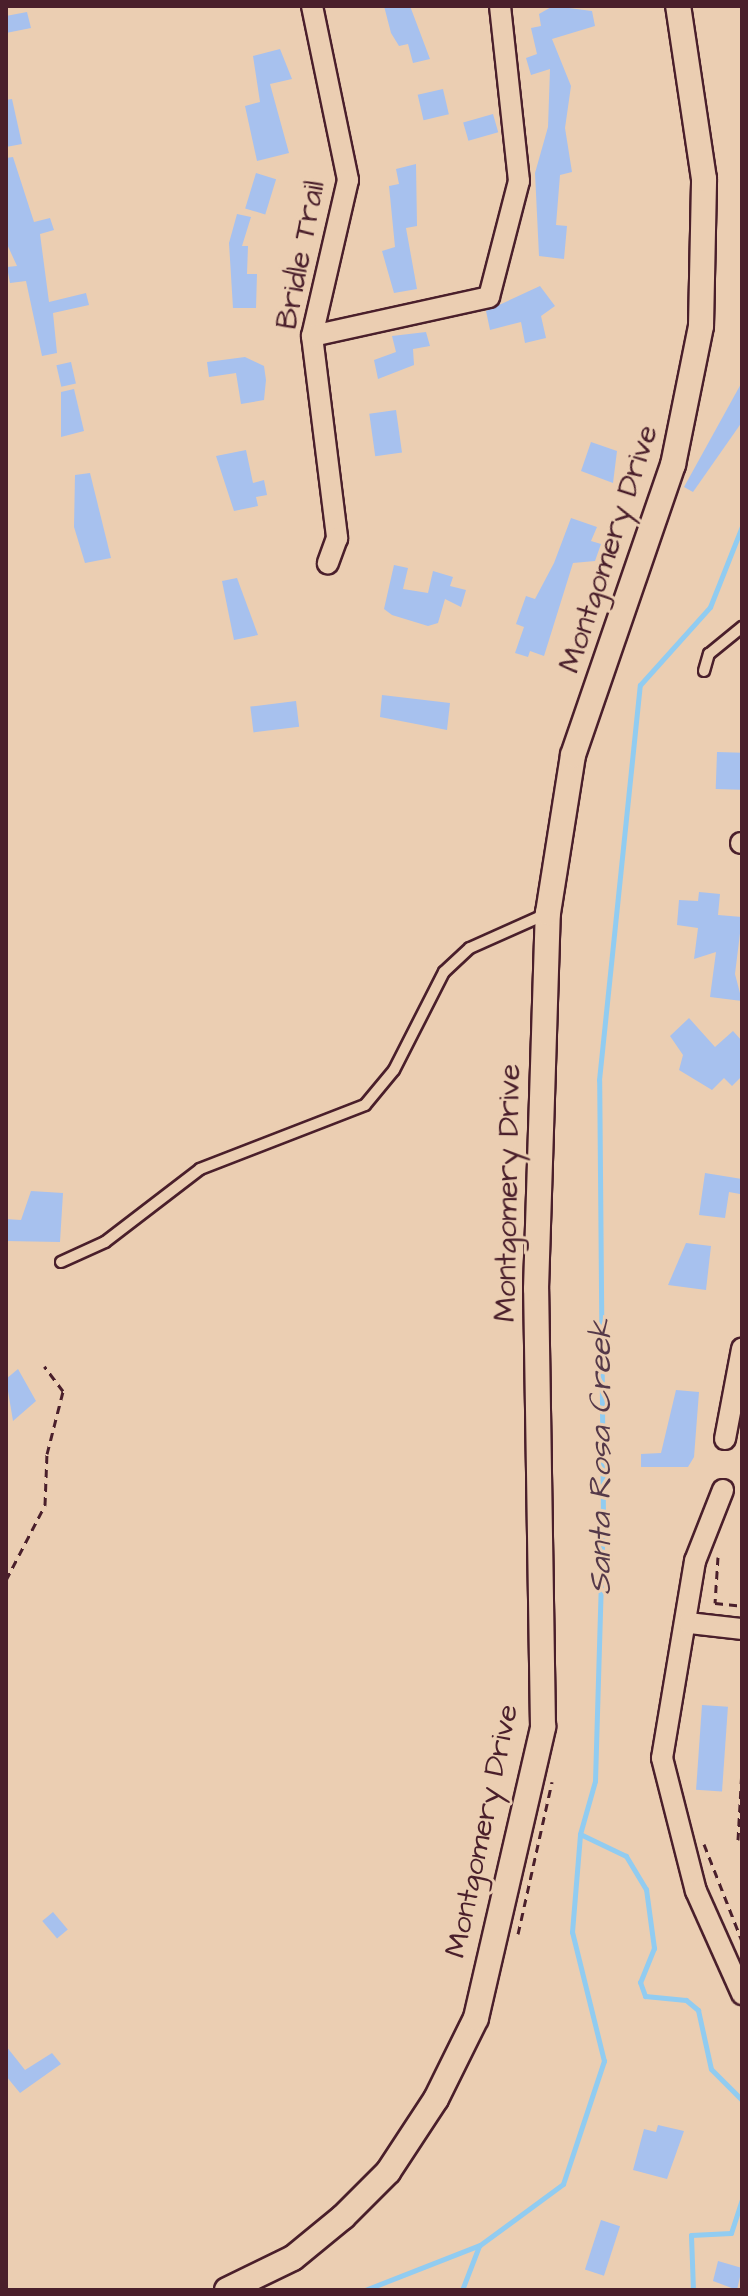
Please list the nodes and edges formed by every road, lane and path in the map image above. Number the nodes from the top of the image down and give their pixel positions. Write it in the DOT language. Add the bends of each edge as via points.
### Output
graph roads {
  1 [pos="312,6"];
  2 [pos="500,6"];
  3 [pos="683,7"];
  4 [pos="312,336"];
  5 [pos="328,563"];
  6 [pos="742,627"];
  7 [pos="704,671"];
  8 [pos="548,913"];
  9 [pos="61,1262"];
  10 [pos="742,1349"];
  11 [pos="44,1366"];
  12 [pos="725,1439"];
  13 [pos="723,1490"];
  14 [pos="718,1553"];
  15 [pos="6,1580"];
  16 [pos="742,1606"];
  17 [pos="689,1623"];
  18 [pos="742,1629"];
  19 [pos="742,1768"];
  20 [pos="553,1777"];
  21 [pos="736,1818"];
  22 [pos="742,1819"];
  23 [pos="702,1836"];
  24 [pos="738,1840"];
  25 [pos="742,1941"];
  26 [pos="514,1945"];
  27 [pos="740,1986"];
  28 [pos="227,2290"];
  1 -- 4 [label="street, Bridle Trail" via="348,180"];
  2 -- 4 [label="street" via="519,181 489,297"];
  3 -- 8 [label="street, Montgomery Drive" via="705,192 701,326 673,465 573,755"];
  4 -- 5 [label="street, Bridle Trail" via="337,538"];
  6 -- 7 [label="lane" via="709,654"];
  8 -- 9 [label="lane" via="470,948 444,972 394,1070 365,1105 200,1169 105,1242"];
  8 -- 28 [label="street, Montgomery Drive" via="536,1289 543,1727 483,1988 436,2099 388,2172 293,2258"];
  10 -- 12 [label="street"];
  11 -- 15 [label="path" via="63,1391 47,1454 45,1505"];
  13 -- 17 [label="street" via="695,1561"];
  14 -- 16 [label="path" via="715,1603"];
  17 -- 18 [label="street"];
  17 -- 27 [label="street" via="662,1758 696,1891"];
  19 -- 21 [label="path"];
  20 -- 26 [label="path"];
  21 -- 22 [label="path"];
  21 -- 24 [label="path"];
  23 -- 25 [label="path"];
}
